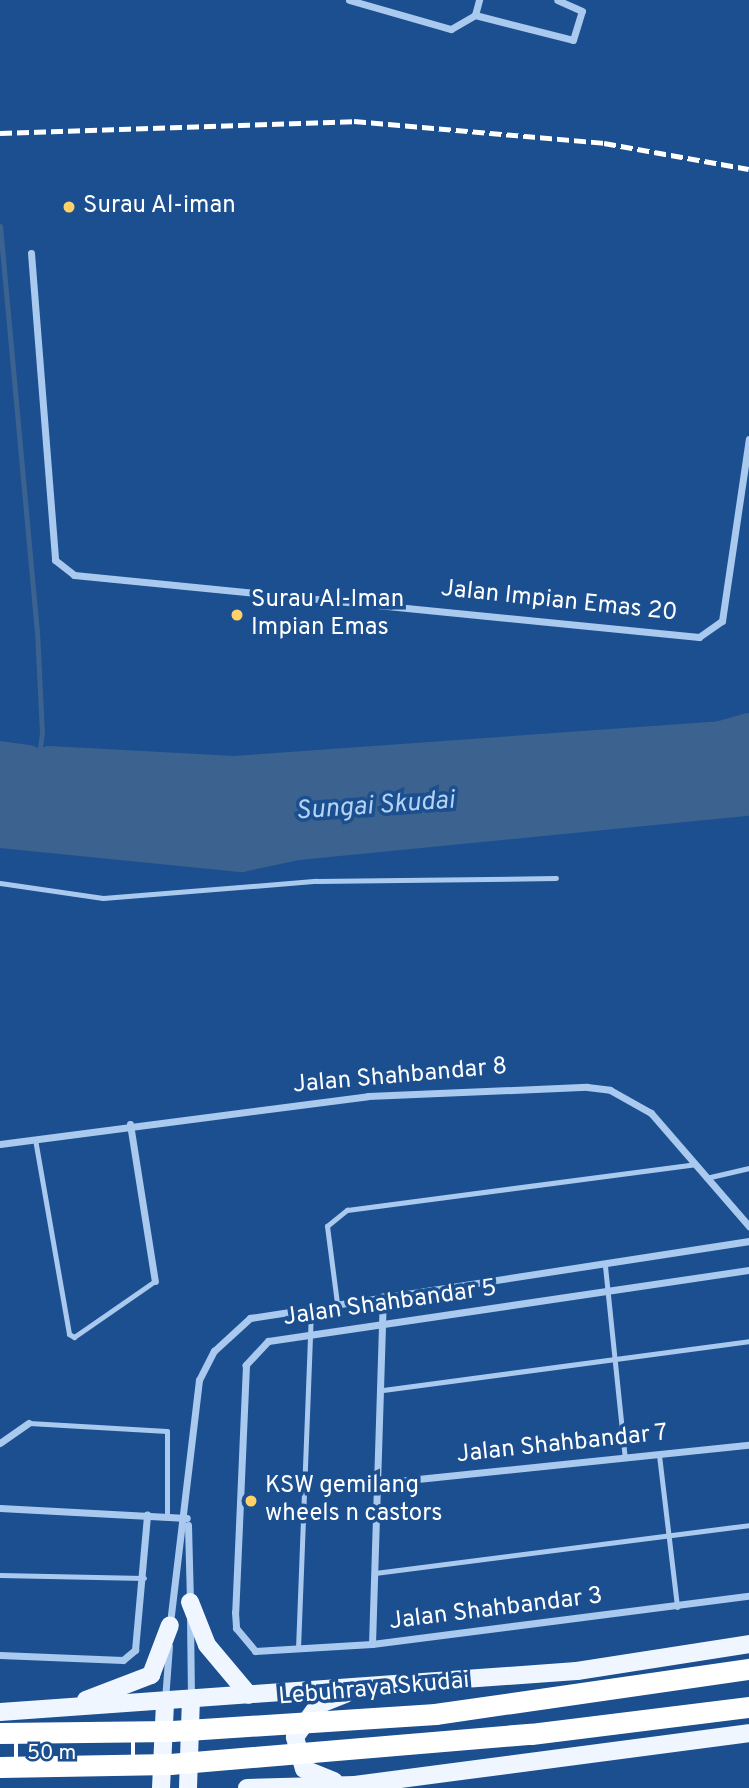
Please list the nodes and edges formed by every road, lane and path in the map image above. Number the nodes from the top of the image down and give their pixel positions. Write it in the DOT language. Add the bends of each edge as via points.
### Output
graph roads {
  1 [pos="349,0"];
  2 [pos="479,0"];
  3 [pos="557,0"];
  4 [pos="475,15"];
  5 [pos="31,253"];
  6 [pos="749,439"];
  7 [pos="556,878"];
  8 [pos="0,883"];
  9 [pos="130,1124"];
  10 [pos="35,1139"];
  11 [pos="0,1144"];
  12 [pos="695,1164"];
  13 [pos="749,1168"];
  14 [pos="706,1178"];
  15 [pos="749,1226"];
  16 [pos="749,1241"];
  17 [pos="605,1266"];
  18 [pos="749,1270"];
  19 [pos="155,1281"];
  20 [pos="607,1292"];
  21 [pos="383,1296"];
  22 [pos="337,1303"];
  23 [pos="311,1307"];
  24 [pos="384,1324"];
  25 [pos="309,1336"];
  26 [pos="749,1341"];
  27 [pos="614,1359"];
  28 [pos="383,1390"];
  29 [pos="29,1423"];
  30 [pos="0,1443"];
  31 [pos="749,1445"];
  32 [pos="659,1455"];
  33 [pos="625,1458"];
  34 [pos="379,1483"];
  35 [pos="0,1508"];
  36 [pos="147,1515"];
  37 [pos="167,1515"];
  38 [pos="187,1518"];
  39 [pos="749,1525"];
  40 [pos="667,1536"];
  41 [pos="375,1573"];
  42 [pos="0,1575"];
  43 [pos="144,1578"];
  44 [pos="749,1596"];
  45 [pos="190,1602"];
  46 [pos="677,1607"];
  47 [pos="170,1625"];
  48 [pos="372,1644"];
  49 [pos="749,1644"];
  50 [pos="247,1646"];
  51 [pos="298,1649"];
  52 [pos="0,1656"];
  53 [pos="749,1669"];
  54 [pos="373,1687"];
  55 [pos="249,1695"];
  56 [pos="191,1699"];
  57 [pos="165,1702"];
  58 [pos="749,1707"];
  59 [pos="49,1711"];
  60 [pos="0,1712"];
  61 [pos="0,1733"];
  62 [pos="749,1733"];
  63 [pos="0,1767"];
  64 [pos="355,1785"];
  65 [pos="296,1787"];
  66 [pos="161,1788"];
  67 [pos="188,1788"];
  68 [pos="247,1788"];
  1 -- 4 [label="street" via="451,29"];
  2 -- 4 [label="street"];
  3 -- 4 [label="street" via="582,10 573,40"];
  5 -- 6 [label="street, Jalan Impian Emas 20" via="55,560 74,575 699,637 722,621"];
  7 -- 8 [label="lane" via="316,881 103,898"];
  9 -- 10 [label="street, Jalan Shahbandar 8"];
  9 -- 12 [label="street, Jalan Shahbandar 8" via="441,1089 587,1087 610,1090 651,1113"];
  9 -- 19 [label="street"];
  10 -- 11 [label="street, Jalan Shahbandar 8"];
  10 -- 19 [label="lane" via="69,1334 86,1330"];
  12 -- 14 [label="street, Jalan Shahbandar 8"];
  12 -- 22 [label="lane" via="347,1210 327,1226"];
  13 -- 14 [label="lane"];
  14 -- 15 [label="street, Jalan Shahbandar 8"];
  16 -- 17 [label="street"];
  17 -- 20 [label="lane"];
  17 -- 21 [label="street"];
  18 -- 20 [label="street, Jalan Shahbandar 5"];
  20 -- 24 [label="street, Jalan Shahbandar 5"];
  20 -- 27 [label="lane"];
  21 -- 22 [label="street"];
  21 -- 24 [label="street"];
  22 -- 23 [label="street"];
  23 -- 25 [label="lane"];
  23 -- 38 [label="street" via="250,1318 205,1364 194,1409"];
  24 -- 25 [label="street, Jalan Shahbandar 5"];
  24 -- 28 [label="street"];
  25 -- 50 [label="street, Jalan Shahbandar 5" via="268,1341 246,1365 235,1612"];
  25 -- 51 [label="lane"];
  26 -- 27 [label="lane"];
  27 -- 28 [label="lane"];
  27 -- 33 [label="lane"];
  28 -- 34 [label="street"];
  29 -- 30 [label="street"];
  29 -- 37 [label="lane" via="167,1431"];
  31 -- 32 [label="street, Jalan Shahbandar 7"];
  32 -- 33 [label="street, Jalan Shahbandar 7"];
  32 -- 40 [label="lane"];
  33 -- 34 [label="street, Jalan Shahbandar 7"];
  34 -- 41 [label="street"];
  35 -- 36 [label="street"];
  36 -- 37 [label="street"];
  36 -- 43 [label="street"];
  37 -- 38 [label="street"];
  38 -- 45 [label="street"];
  38 -- 47 [label="street"];
  39 -- 40 [label="lane"];
  40 -- 41 [label="lane"];
  40 -- 46 [label="lane"];
  41 -- 48 [label="street"];
  42 -- 43 [label="lane"];
  43 -- 52 [label="street" via="135,1650 123,1660"];
  44 -- 46 [label="street, Jalan Shahbandar 3"];
  45 -- 55 [label="main road" via="207,1645"];
  45 -- 56 [label="street"];
  46 -- 48 [label="street, Jalan Shahbandar 3"];
  47 -- 57 [label="street"];
  47 -- 59 [label="main road" via="162,1658 150,1675 126,1689"];
  48 -- 51 [label="street, Jalan Shahbandar 3"];
  49 -- 54 [label="main road" via="577,1671"];
  50 -- 51 [label="street, Jalan Shahbandar 3"];
  53 -- 61 [label="highway, Lebuhraya Skudai, bridge" via="435,1714 172,1731"];
  54 -- 55 [label="main road"];
  54 -- 64 [label="main road" via="318,1705 295,1737 304,1769"];
  55 -- 56 [label="main road"];
  56 -- 57 [label="main road"];
  56 -- 67 [label="main road"];
  57 -- 59 [label="main road"];
  57 -- 66 [label="main road"];
  58 -- 63 [label="highway, bridge" via="531,1734 184,1762"];
  59 -- 60 [label="main road"];
  62 -- 64 [label="main road"];
  64 -- 65 [label="main road"];
  65 -- 68 [label="main road"];
}
